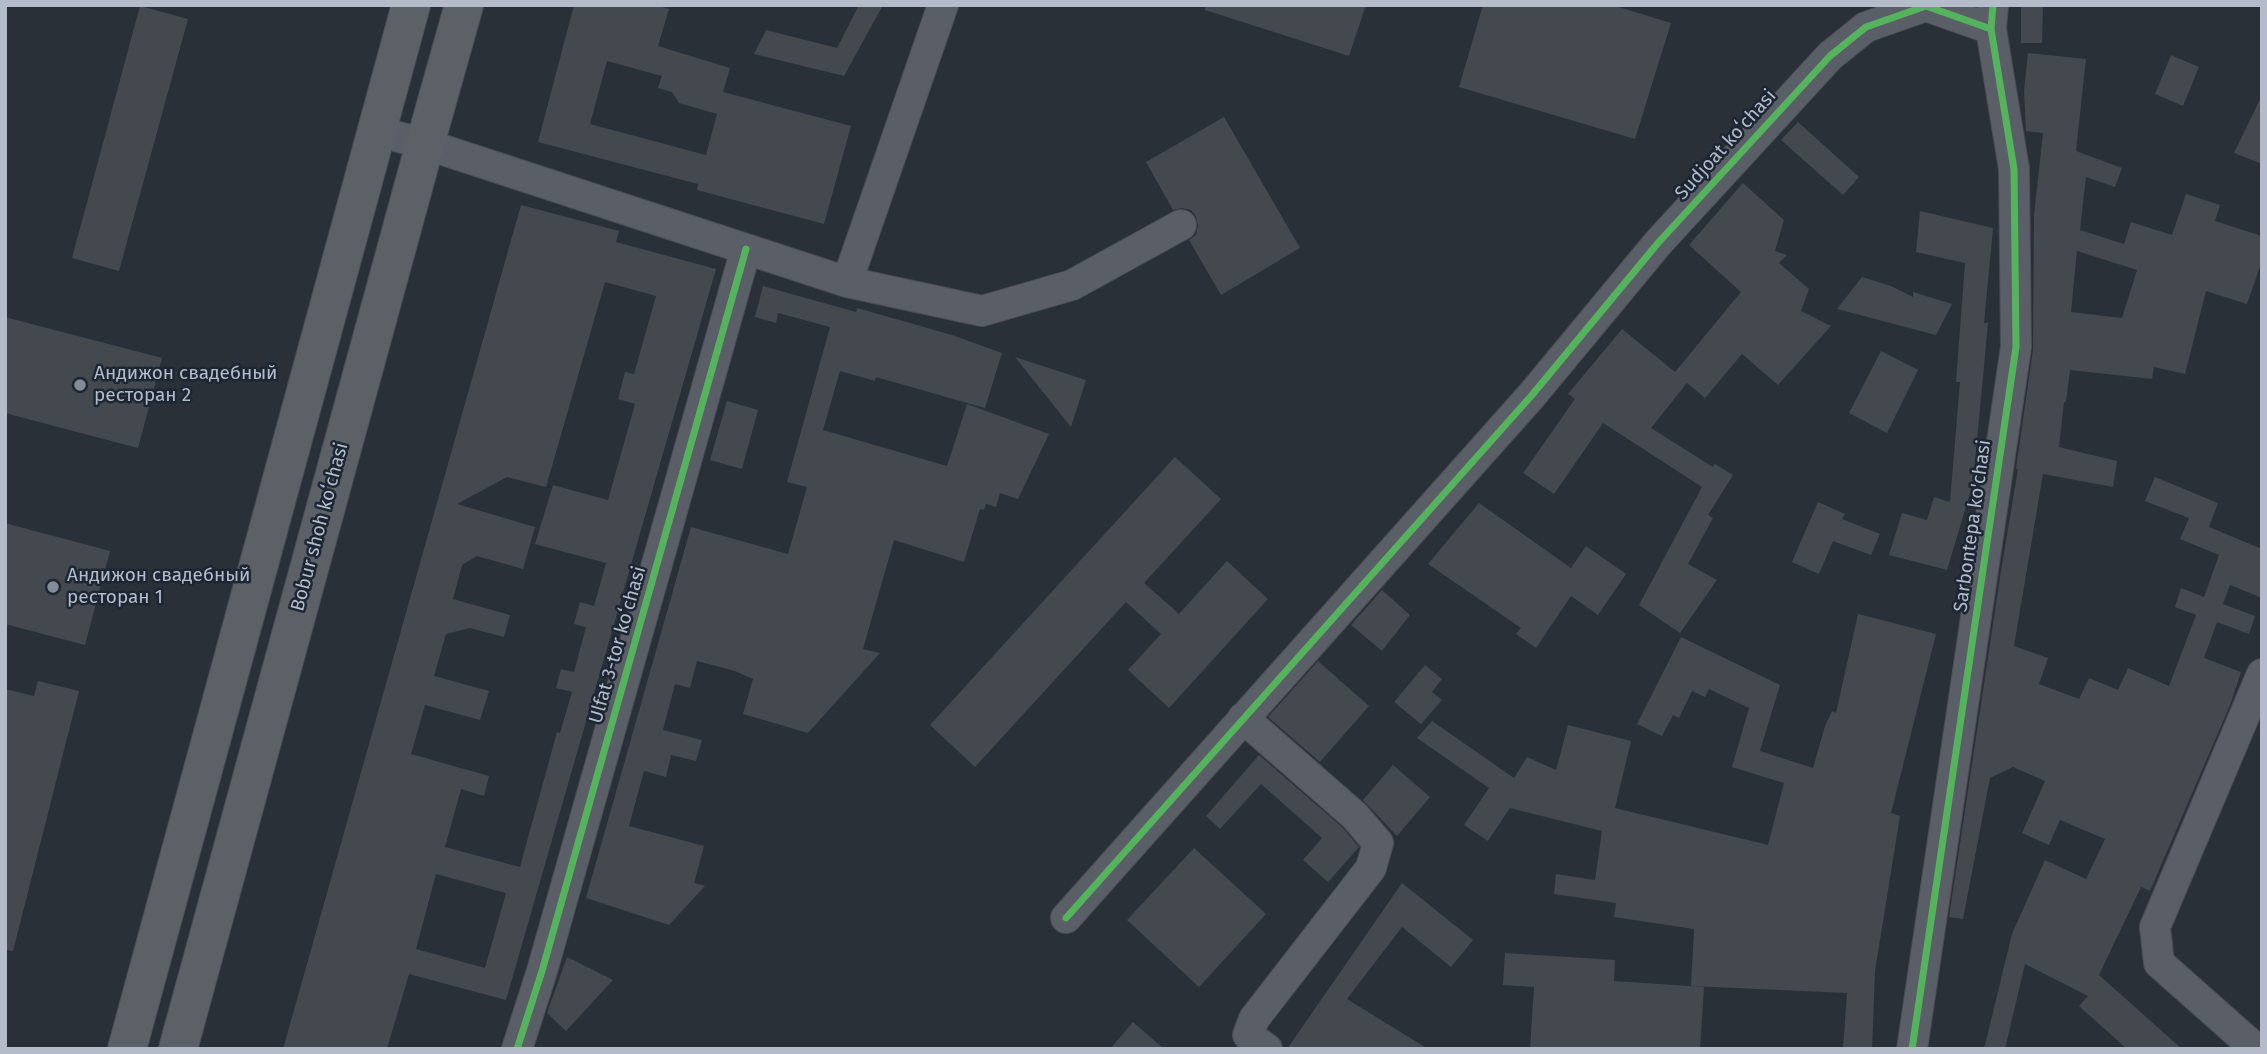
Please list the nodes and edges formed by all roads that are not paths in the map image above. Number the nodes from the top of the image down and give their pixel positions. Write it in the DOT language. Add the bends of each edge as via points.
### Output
graph roads {
  1 [pos="411,5"];
  2 [pos="464,5"];
  3 [pos="943,5"];
  4 [pos="1992,17"];
  5 [pos="376,131"];
  6 [pos="425,144"];
  7 [pos="1181,226"];
  8 [pos="746,249"];
  9 [pos="847,282"];
  10 [pos="2260,683"];
  11 [pos="1242,718"];
  12 [pos="1066,918"];
  13 [pos="127,1049"];
  14 [pos="178,1049"];
  15 [pos="517,1049"];
  16 [pos="1267,1049"];
  17 [pos="1912,1049"];
  18 [pos="2256,1049"];
  1 -- 5 [label="main road"];
  2 -- 6 [label="main road, Bobur shoh koʻchasi"];
  3 -- 9 [label="street"];
  4 -- 11 [label="street, Sudjoat koʻchasi" via="1926,6 1866,27 1829,56 1658,243 1532,395"];
  4 -- 17 [label="street, Sarbontepa ko'chasi" via="2014,169 2016,347"];
  5 -- 6 [label="street"];
  5 -- 13 [label="main road"];
  6 -- 8 [label="street"];
  6 -- 14 [label="main road, Bobur shoh koʻchasi"];
  7 -- 9 [label="street" via="1072,285 982,311"];
  8 -- 9 [label="street"];
  8 -- 15 [label="street, Ulfat 3-tor koʻchasi"];
  10 -- 18 [label="street" via="2155,927 2160,963"];
  11 -- 12 [label="street, Sudjoat koʻchasi"];
  11 -- 16 [label="street" via="1355,816 1378,844 1371,867 1254,1019 1248,1035"];
}
